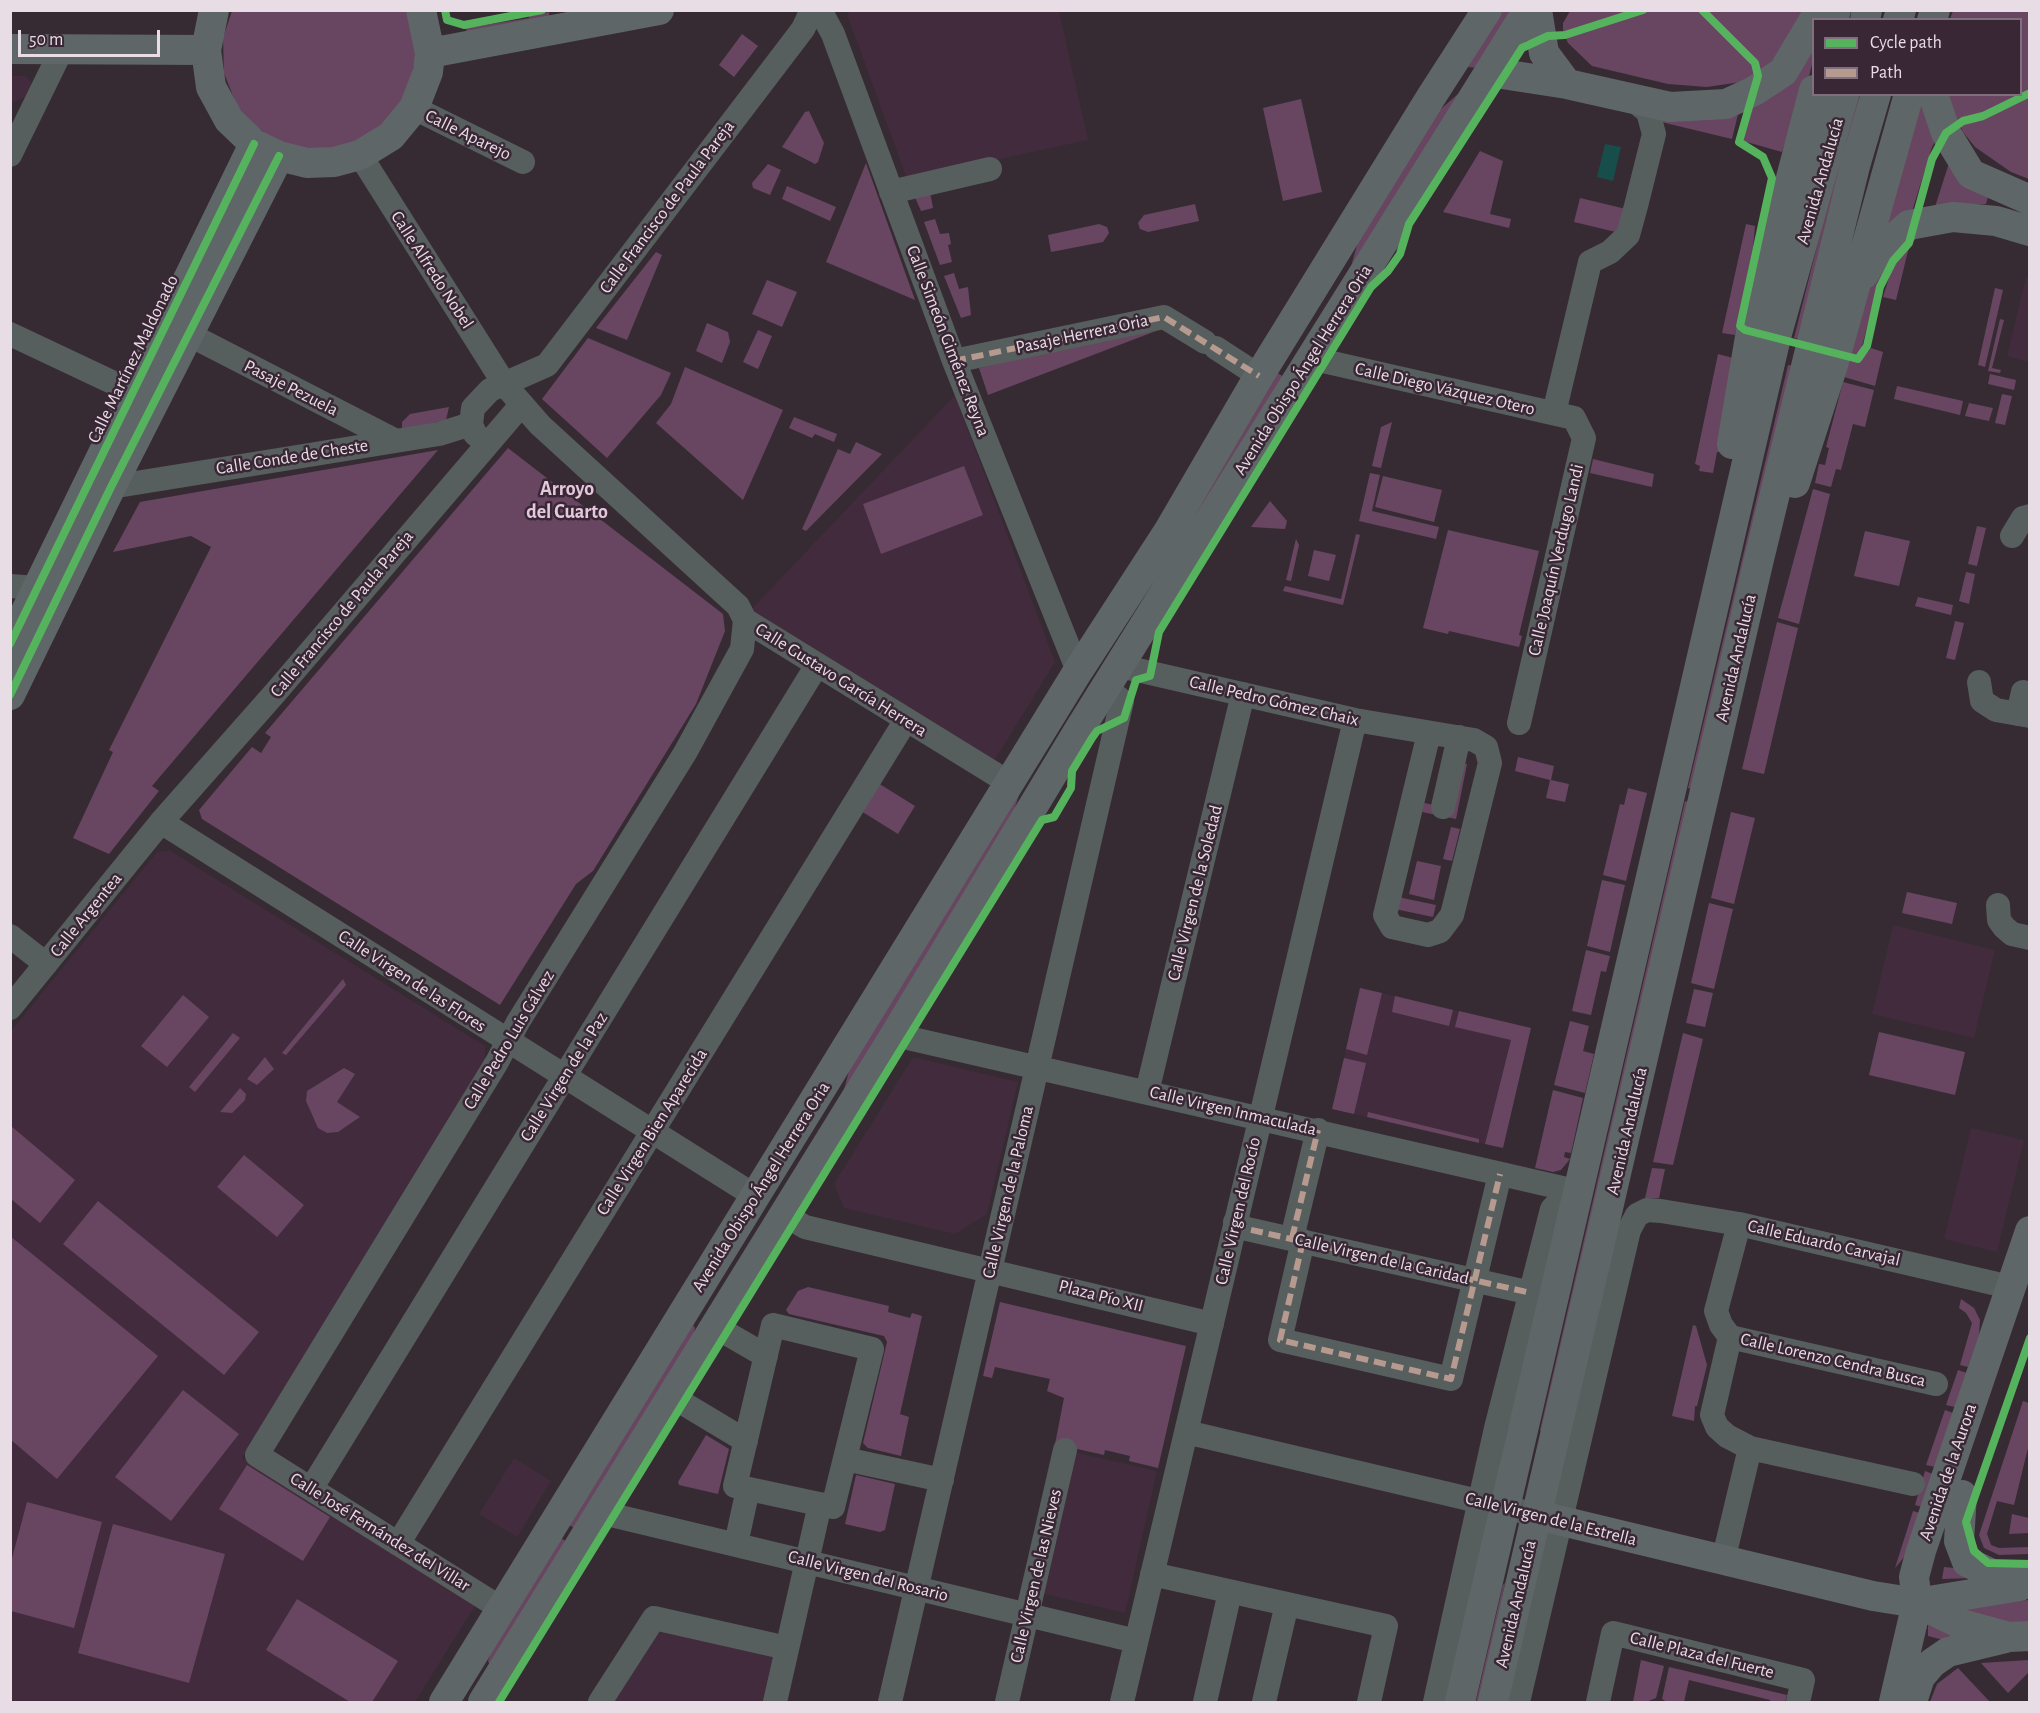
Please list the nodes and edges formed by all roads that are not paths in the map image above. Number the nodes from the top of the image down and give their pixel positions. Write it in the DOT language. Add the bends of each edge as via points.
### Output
graph roads {
  1 [pos="214,10"];
  2 [pos="421,10"];
  3 [pos="659,10"];
  4 [pos="812,10"];
  5 [pos="820,10"];
  6 [pos="1487,10"];
  7 [pos="1527,10"];
  8 [pos="1537,10"];
  9 [pos="1812,31"];
  10 [pos="10,49"];
  11 [pos="62,49"];
  12 [pos="206,50"];
  13 [pos="430,52"];
  14 [pos="1489,72"];
  15 [pos="1567,84"];
  16 [pos="1812,96"];
  17 [pos="1843,96"];
  18 [pos="1875,96"];
  19 [pos="1909,96"];
  20 [pos="1934,96"];
  21 [pos="1431,97"];
  22 [pos="1632,99"];
  23 [pos="414,108"];
  24 [pos="267,150"];
  25 [pos="10,155"];
  26 [pos="360,155"];
  27 [pos="523,162"];
  28 [pos="990,169"];
  29 [pos="891,192"];
  30 [pos="2030,200"];
  31 [pos="2030,231"];
  32 [pos="1322,273"];
  33 [pos="1854,289"];
  34 [pos="10,334"];
  35 [pos="188,334"];
  36 [pos="1310,358"];
  37 [pos="954,361"];
  38 [pos="1259,376"];
  39 [pos="505,385"];
  40 [pos="134,392"];
  41 [pos="522,404"];
  42 [pos="1554,413"];
  43 [pos="471,424"];
  44 [pos="394,440"];
  45 [pos="486,443"];
  46 [pos="111,487"];
  47 [pos="2030,516"];
  48 [pos="2012,536"];
  49 [pos="1759,559"];
  50 [pos="1146,568"];
  51 [pos="36,590"];
  52 [pos="745,620"];
  53 [pos="10,644"];
  54 [pos="1701,655"];
  55 [pos="817,665"];
  56 [pos="1078,671"];
  57 [pos="1113,677"];
  58 [pos="1979,682"];
  59 [pos="1243,693"];
  60 [pos="10,695"];
  61 [pos="2024,707"];
  62 [pos="906,720"];
  63 [pos="1355,720"];
  64 [pos="1519,723"];
  65 [pos="1079,730"];
  66 [pos="1429,733"];
  67 [pos="1459,737"];
  68 [pos="1011,784"];
  69 [pos="1443,807"];
  70 [pos="161,822"];
  71 [pos="1998,905"];
  72 [pos="10,936"];
  73 [pos="2021,936"];
  74 [pos="46,964"];
  75 [pos="10,1008"];
  76 [pos="894,1035"];
  77 [pos="508,1042"];
  78 [pos="1037,1068"];
  79 [pos="564,1077"];
  80 [pos="1147,1092"];
  81 [pos="1260,1118"];
  82 [pos="1318,1130"];
  83 [pos="652,1132"];
  84 [pos="1500,1174"];
  85 [pos="1576,1185"];
  86 [pos="755,1196"];
  87 [pos="783,1214"];
  88 [pos="1637,1215"];
  89 [pos="1235,1222"];
  90 [pos="1739,1224"];
  91 [pos="2030,1231"];
  92 [pos="1297,1239"];
  93 [pos="990,1269"];
  94 [pos="1474,1280"];
  95 [pos="2020,1291"];
  96 [pos="1531,1293"];
  97 [pos="1212,1324"];
  98 [pos="714,1326"];
  99 [pos="1730,1336"];
  100 [pos="766,1356"];
  101 [pos="1936,1384"];
  102 [pos="671,1396"];
  103 [pos="1186,1432"];
  104 [pos="746,1441"];
  105 [pos="1750,1448"];
  106 [pos="1065,1450"];
  107 [pos="257,1455"];
  108 [pos="845,1459"];
  109 [pos="942,1480"];
  110 [pos="1913,1484"];
  111 [pos="311,1489"];
  112 [pos="748,1489"];
  113 [pos="1962,1495"];
  114 [pos="820,1504"];
  115 [pos="1493,1504"];
  116 [pos="599,1512"];
  117 [pos="1549,1519"];
  118 [pos="398,1544"];
  119 [pos="736,1544"];
  120 [pos="808,1561"];
  121 [pos="1723,1561"];
  122 [pos="1152,1574"];
  123 [pos="2030,1583"];
  124 [pos="917,1587"];
  125 [pos="1230,1592"];
  126 [pos="1917,1603"];
  127 [pos="1287,1604"];
  128 [pos="502,1609"];
  129 [pos="1027,1615"];
  130 [pos="2019,1637"];
  131 [pos="1136,1641"];
  132 [pos="787,1648"];
  133 [pos="444,1702"];
  134 [pos="483,1702"];
  135 [pos="600,1702"];
  136 [pos="775,1702"];
  137 [pos="890,1702"];
  138 [pos="1007,1702"];
  139 [pos="1122,1702"];
  140 [pos="1205,1702"];
  141 [pos="1264,1702"];
  142 [pos="1369,1702"];
  143 [pos="1435,1702"];
  144 [pos="1461,1702"];
  145 [pos="1493,1702"];
  146 [pos="1518,1702"];
  147 [pos="1598,1702"];
  148 [pos="1798,1702"];
  149 [pos="1894,1702"];
  150 [pos="1912,1702"];
  1 -- 12 [label="main road"];
  2 -- 13 [label="main road"];
  3 -- 13 [label="main road"];
  4 -- 39 [label="street, Calle Francisco de Paula Pareja" via="795,39 547,365"];
  5 -- 29 [label="street, Calle Simeón Giménez Reyna" via="833,34"];
  6 -- 21 [label="main road, Avenida Obispo Ángel Herrera Oria"];
  7 -- 14 [label="main road, Avenida Obispo Ángel Herrera Oria"];
  8 -- 15 [label="main road" via="1544,53"];
  9 -- 22 [label="main road" via="1783,72 1734,101 1670,107"];
  10 -- 11 [label="main road"];
  11 -- 12 [label="main road"];
  11 -- 25 [label="street"];
  12 -- 24 [label="main road" via="211,87 229,120"];
  13 -- 23 [label="main road" via="428,72"];
  14 -- 15 [label="main road"];
  14 -- 21 [label="main road"];
  14 -- 36 [label="main road, Avenida Obispo Ángel Herrera Oria"];
  15 -- 22 [label="main road"];
  16 -- 54 [label="main road" via="1748,348 1709,556"];
  17 -- 54 [label="main road, Avenida Andalucía" via="1776,337"];
  18 -- 49 [label="main road, Avenida Andalucía"];
  19 -- 33 [label="main road, Avenida Andalucía"];
  20 -- 30 [label="main road" via="1946,133 1971,174"];
  21 -- 32 [label="main road, Avenida Obispo Ángel Herrera Oria"];
  22 -- 42 [label="street, Calle Diego Vázquez Otero" via="1648,112 1654,134 1628,235 1610,252 1590,262"];
  23 -- 26 [label="main road" via="391,136"];
  23 -- 27 [label="street, Calle Aparejo"];
  24 -- 26 [label="main road" via="307,163 334,162"];
  24 -- 35 [label="main road, Calle Martínez Maldonado"];
  24 -- 40 [label="main road, Calle Martínez Maldonado"];
  26 -- 39 [label="street, Calle Alfredo Nobel"];
  28 -- 29 [label="street"];
  29 -- 37 [label="street, Calle Simeón Giménez Reyna"];
  31 -- 33 [label="main road" via="1996,221 1953,217 1909,225 1878,252"];
  32 -- 36 [label="main road" via="1301,342"];
  32 -- 38 [label="main road, Avenida Obispo Ángel Herrera Oria"];
  33 -- 49 [label="main road, Avenida Andalucía" via="1807,451"];
  34 -- 40 [label="street"];
  35 -- 44 [label="street, Pasaje Pezuela"];
  35 -- 46 [label="main road, Calle Martínez Maldonado"];
  36 -- 42 [label="street, Calle Diego Vázquez Otero"];
  36 -- 57 [label="main road, Avenida Obispo Ángel Herrera Oria"];
  37 -- 38 [label="street, Pasaje Herrera Oria" via="1164,317"];
  37 -- 56 [label="street, Calle Simeón Giménez Reyna"];
  38 -- 50 [label="main road, Avenida Obispo Ángel Herrera Oria"];
  39 -- 41 [label="street, Calle Gustavo García Herrera"];
  39 -- 43 [label="street" via="490,390 472,408"];
  40 -- 51 [label="main road, Calle Martínez Maldonado"];
  41 -- 45 [label="street, Calle Francisco de Paula Pareja"];
  41 -- 52 [label="street, Calle Gustavo García Herrera" via="540,425 738,606"];
  42 -- 64 [label="street, Calle Joaquín Verdugo Landi" via="1574,418 1584,438"];
  43 -- 44 [label="street, Calle Conde de Cheste" via="439,434"];
  43 -- 45 [label="street" via="475,434"];
  44 -- 46 [label="street, Calle Conde de Cheste"];
  45 -- 70 [label="street, Calle Francisco de Paula Pareja"];
  46 -- 51 [label="main road, Calle Martínez Maldonado"];
  47 -- 48 [label="street" via="2023,518"];
  49 -- 117 [label="main road, Avenida Andalucía"];
  50 -- 56 [label="main road, Avenida Obispo Ángel Herrera Oria"];
  50 -- 57 [label="main road" via="1117,644"];
  51 -- 53 [label="main road"];
  51 -- 60 [label="main road"];
  52 -- 55 [label="street, Calle Gustavo García Herrera"];
  52 -- 77 [label="street, Calle Pedro Luis Gálvez" via="742,649 730,675"];
  54 -- 85 [label="main road, Avenida Andalucía"];
  55 -- 62 [label="street, Calle Gustavo García Herrera"];
  55 -- 79 [label="street, Calle Virgen de la Paz"];
  56 -- 57 [label="main road"];
  56 -- 65 [label="main road, Avenida Obispo Ángel Herrera Oria" via="1086,695"];
  56 -- 68 [label="main road, Avenida Obispo Ángel Herrera Oria"];
  57 -- 59 [label="street, Calle Pedro Gómez Chaix"];
  57 -- 65 [label="main road, Avenida Obispo Ángel Herrera Oria"];
  57 -- 78 [label="street, Calle Virgen de la Paloma" via="1122,701"];
  58 -- 61 [label="street" via="1982,700 1996,710"];
  59 -- 63 [label="street, Calle Pedro Gómez Chaix"];
  59 -- 80 [label="street, Calle Virgen de la Soledad"];
  62 -- 68 [label="street, Calle Gustavo García Herrera"];
  62 -- 83 [label="street, Calle Virgen Bien Aparecida"];
  63 -- 66 [label="street, Calle Pedro Gómez Chaix"];
  63 -- 81 [label="street, Calle Virgen del Rocío"];
  65 -- 76 [label="main road, Avenida Obispo Ángel Herrera Oria"];
  66 -- 67 [label="street, Calle Pedro Gómez Chaix"];
  66 -- 67 [label="street, Calle Pedro Gómez Chaix" via="1385,915 1392,927 1428,935 1440,931 1452,915 1490,762 1486,747"];
  67 -- 69 [label="street"];
  68 -- 86 [label="main road, Avenida Obispo Ángel Herrera Oria"];
  70 -- 74 [label="street, Calle Argentea"];
  70 -- 77 [label="street, Calle Virgen de las Flores"];
  71 -- 73 [label="street" via="1999,920"];
  72 -- 74 [label="street"];
  74 -- 75 [label="street, Calle Argentea"];
  76 -- 78 [label="street, Calle Virgen Inmaculada"];
  76 -- 87 [label="main road, Avenida Obispo Ángel Herrera Oria"];
  77 -- 79 [label="street, Calle Virgen de las Flores"];
  77 -- 107 [label="street, Calle Pedro Luis Gálvez"];
  78 -- 80 [label="street, Calle Virgen Inmaculada"];
  78 -- 93 [label="street, Calle Virgen de la Paloma"];
  79 -- 83 [label="street, Calle Virgen de las Flores"];
  79 -- 111 [label="street, Calle Virgen de la Paz"];
  80 -- 81 [label="street, Calle Virgen Inmaculada"];
  81 -- 82 [label="street, Calle Virgen Inmaculada"];
  81 -- 89 [label="street, Calle Virgen del Rocío"];
  82 -- 84 [label="street, Calle Virgen Inmaculada"];
  82 -- 92 [label="street"];
  83 -- 86 [label="street, Calle Virgen de las Flores"];
  83 -- 118 [label="street, Calle Virgen Bien Aparecida"];
  84 -- 85 [label="street, Calle Virgen Inmaculada"];
  84 -- 94 [label="street"];
  85 -- 96 [label="street, Avenida Andalucía" via="1552,1209"];
  85 -- 115 [label="main road, Avenida Andalucía"];
  86 -- 87 [label="main road"];
  86 -- 128 [label="main road, Avenida Obispo Ángel Herrera Oria"];
  87 -- 93 [label="street" via="806,1227"];
  87 -- 98 [label="main road, Avenida Obispo Ángel Herrera Oria"];
  88 -- 90 [label="street, Calle Eduardo Carvajal" via="1647,1210 1661,1211"];
  88 -- 117 [label="street, Avenida Andalucía" via="1629,1230"];
  89 -- 92 [label="street, Calle Virgen de la Caridad" via="1247,1229"];
  89 -- 97 [label="street, Calle Virgen del Rocío"];
  90 -- 95 [label="street, Calle Eduardo Carvajal"];
  90 -- 99 [label="street" via="1716,1311"];
  91 -- 95 [label="main road, Avenida de la Aurora"];
  92 -- 94 [label="street, Calle Virgen de la Caridad"];
  92 -- 94 [label="street" via="1280,1340 1451,1379"];
  93 -- 97 [label="street, Plaza Pío XII"];
  93 -- 109 [label="street, Calle Virgen de la Paloma"];
  94 -- 96 [label="street, Calle Virgen de la Caridad"];
  95 -- 113 [label="main road, Avenida de la Aurora"];
  95 -- 126 [label="main road, Avenida de la Aurora" via="1921,1551 1914,1577"];
  96 -- 115 [label="street, Avenida Andalucía"];
  97 -- 103 [label="street, Calle Virgen del Rocío"];
  98 -- 100 [label="street"];
  98 -- 102 [label="main road, Avenida Obispo Ángel Herrera Oria"];
  99 -- 101 [label="street, Calle Lorenzo Cendra Busca"];
  99 -- 105 [label="street" via="1712,1415 1727,1436"];
  100 -- 104 [label="street"];
  100 -- 108 [label="street" via="773,1326 872,1349"];
  102 -- 104 [label="street"];
  102 -- 116 [label="main road, Avenida Obispo Ángel Herrera Oria"];
  103 -- 115 [label="street, Calle Virgen de la Estrella"];
  103 -- 122 [label="street, Calle Virgen del Rocío"];
  104 -- 112 [label="street" via="735,1486"];
  105 -- 110 [label="street"];
  105 -- 121 [label="street"];
  106 -- 129 [label="street, Calle Virgen de las Nieves"];
  107 -- 111 [label="street, Calle José Fernández del Villar"];
  108 -- 109 [label="street"];
  108 -- 114 [label="street" via="833,1507"];
  109 -- 124 [label="street, Calle Virgen de la Paloma"];
  111 -- 118 [label="street, Calle José Fernández del Villar"];
  112 -- 114 [label="street"];
  112 -- 119 [label="street"];
  113 -- 123 [label="main road, Avenida de la Aurora" via="1959,1541 1967,1562 1994,1575"];
  113 -- 126 [label="main road, Avenida de la Aurora" via="1929,1584"];
  114 -- 120 [label="street"];
  115 -- 117 [label="street, Calle Virgen de la Estrella"];
  115 -- 143 [label="street, Avenida Andalucía"];
  115 -- 144 [label="main road, Avenida Andalucía"];
  116 -- 119 [label="street, Calle Virgen del Rosario"];
  116 -- 134 [label="main road, Avenida Obispo Ángel Herrera Oria"];
  117 -- 121 [label="main road, Calle Virgen de la Estrella"];
  117 -- 145 [label="main road, Avenida Andalucía"];
  117 -- 146 [label="street, Avenida Andalucía"];
  118 -- 128 [label="street, Calle José Fernández del Villar"];
  119 -- 120 [label="street, Calle Virgen del Rosario"];
  120 -- 124 [label="street, Calle Virgen del Rosario"];
  120 -- 132 [label="street"];
  121 -- 126 [label="main road, Calle Virgen de la Estrella"];
  122 -- 125 [label="street"];
  122 -- 131 [label="street, Calle Virgen del Rocío"];
  123 -- 126 [label="main road"];
  124 -- 129 [label="street, Calle Virgen del Rosario"];
  124 -- 137 [label="street, Calle Virgen de la Paloma"];
  125 -- 127 [label="street"];
  125 -- 140 [label="street"];
  126 -- 130 [label="main road" via="1960,1624"];
  126 -- 149 [label="main road"];
  127 -- 141 [label="street"];
  127 -- 142 [label="street" via="1386,1626"];
  128 -- 133 [label="main road, Avenida Obispo Ángel Herrera Oria"];
  129 -- 131 [label="street, Calle Virgen del Rosario"];
  129 -- 138 [label="street, Calle Virgen de las Nieves"];
  130 -- 150 [label="main road" via="1948,1652 1920,1677"];
  131 -- 139 [label="street, Calle Virgen del Rocío"];
  132 -- 135 [label="street" via="654,1618"];
  132 -- 136 [label="street"];
  147 -- 148 [label="street, Calle Plaza del Fuerte" via="1613,1633 1803,1680"];
}
